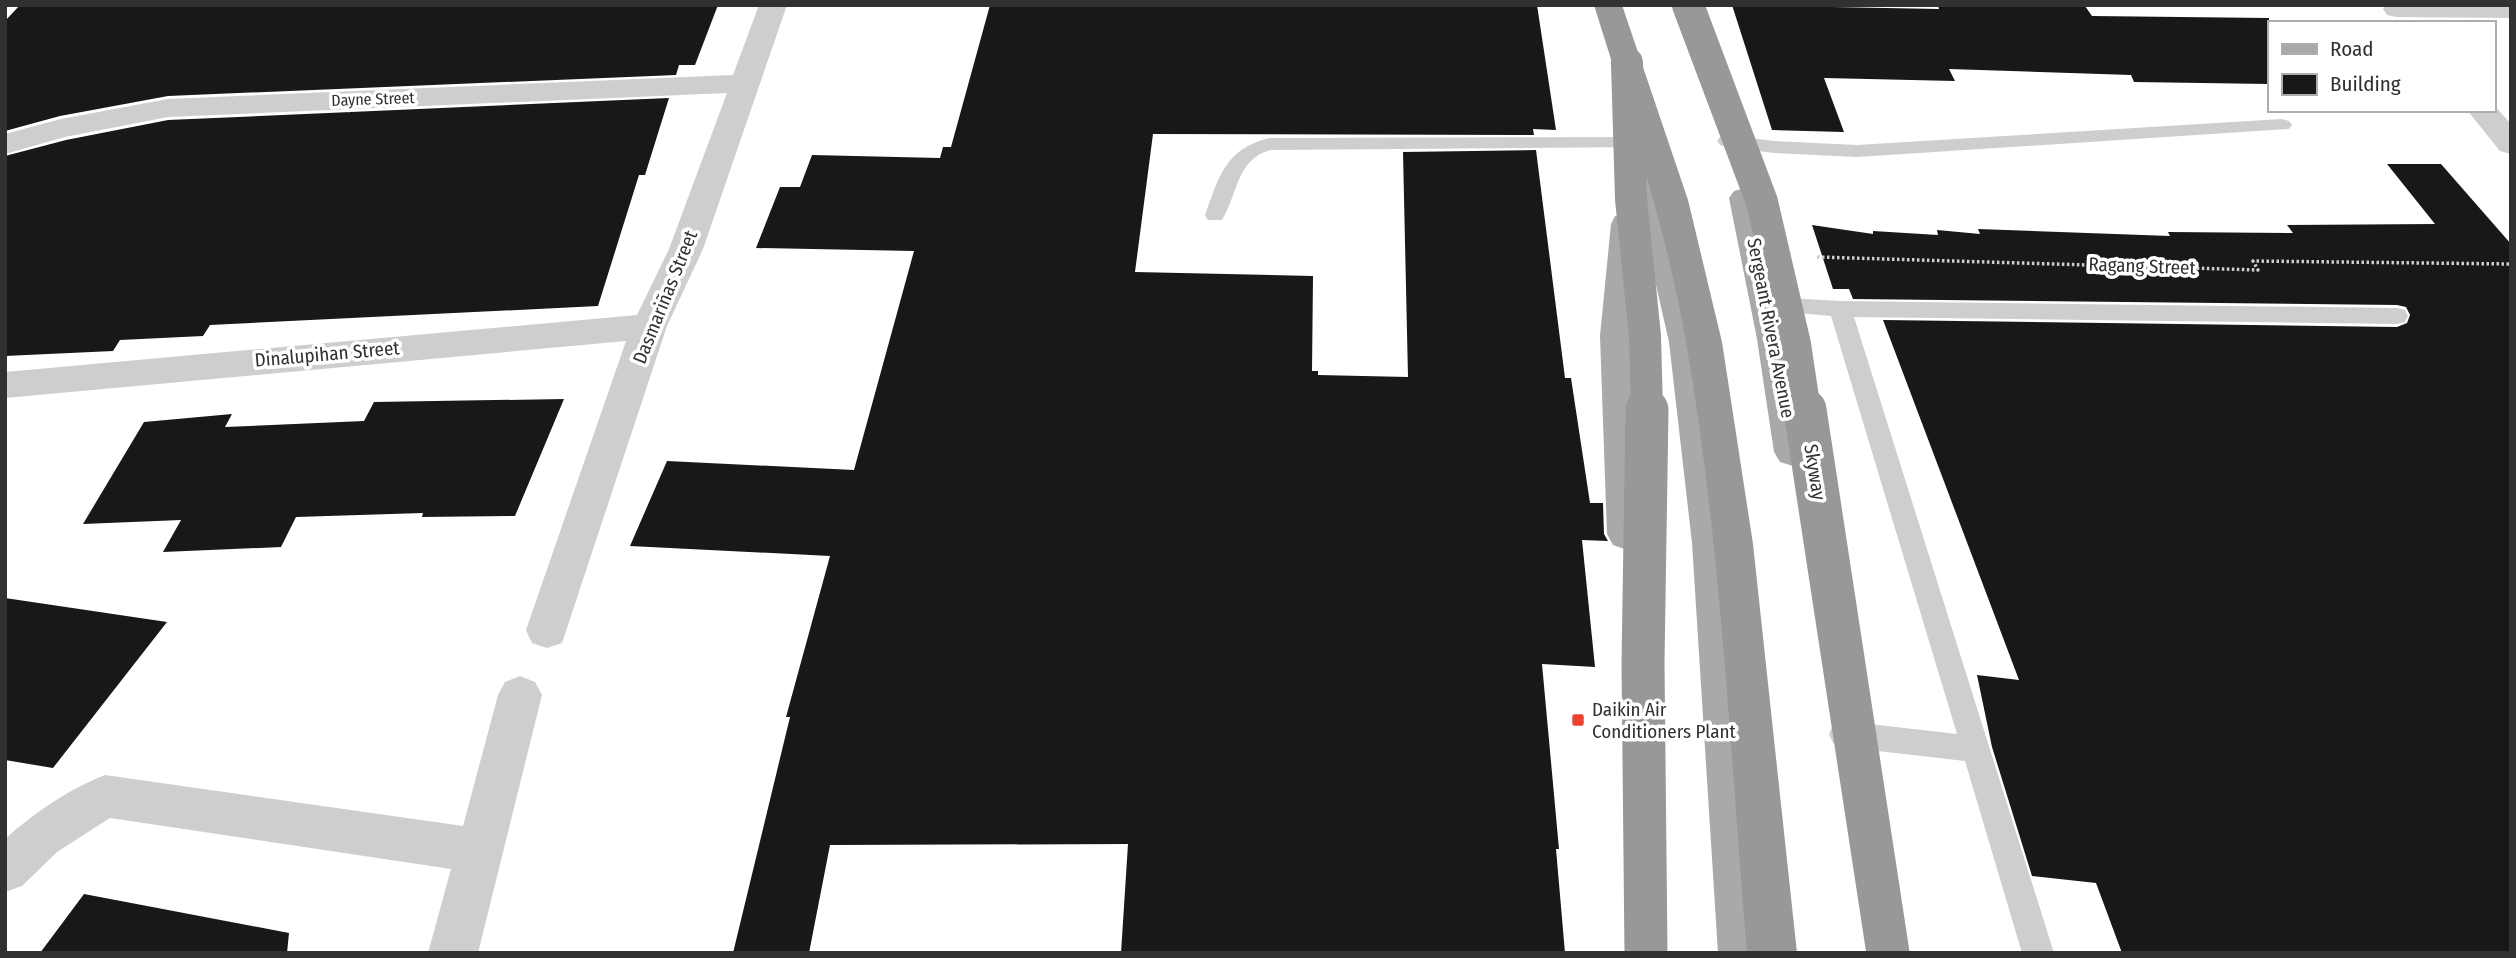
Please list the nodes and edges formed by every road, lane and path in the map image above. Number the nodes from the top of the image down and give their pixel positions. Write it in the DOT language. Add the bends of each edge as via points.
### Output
graph roads {
  1 [pos="773,5"];
  2 [pos="1597,5"];
  3 [pos="1608,5"];
  4 [pos="1675,5"];
  5 [pos="1688,5"];
  6 [pos="2511,10"];
  7 [pos="2400,12"];
  8 [pos="1627,63"];
  9 [pos="745,83"];
  10 [pos="2484,112"];
  11 [pos="2282,125"];
  12 [pos="1634,134"];
  13 [pos="1726,141"];
  14 [pos="5,144"];
  15 [pos="2511,144"];
  16 [pos="1215,215"];
  17 [pos="1758,255"];
  18 [pos="2511,264"];
  19 [pos="1768,305"];
  20 [pos="1840,309"];
  21 [pos="2397,316"];
  22 [pos="649,326"];
  23 [pos="5,385"];
  24 [pos="547,630"];
  25 [pos="520,695"];
  26 [pos="1836,733"];
  27 [pos="1974,749"];
  28 [pos="479,851"];
  29 [pos="5,870"];
  30 [pos="453,953"];
  31 [pos="1646,953"];
  32 [pos="1743,953"];
  33 [pos="1772,953"];
  34 [pos="1869,953"];
  35 [pos="1888,953"];
  36 [pos="2038,953"];
  1 -- 9 [label="street, Dasmariñas Street"];
  2 -- 12 [label="main road"];
  3 -- 8 [label="highway"];
  4 -- 13 [label="main road, Sergeant Rivera Avenue"];
  5 -- 35 [label="highway, Skyway, bridge" via="1762,202 1795,344"];
  6 -- 7 [label="street"];
  8 -- 31 [label="highway, bridge" via="1631,199 1648,430 1643,663"];
  8 -- 33 [label="highway, bridge" via="1672,200 1704,342 1733,544"];
  9 -- 14 [label="street, Dayne Street" via="168,108 61,128"];
  9 -- 22 [label="street, Dasmariñas Street" via="686,249"];
  10 -- 15 [label="street"];
  11 -- 13 [label="lane" via="1857,151"];
  12 -- 16 [label="lane" via="1269,144 1252,148 1238,160"];
  12 -- 31 [label="main road" via="1618,336"];
  12 -- 32 [label="main road" via="1689,355 1712,543"];
  13 -- 17 [label="main road, Sergeant Rivera Avenue"];
  17 -- 18 [label="path, Ragang Street" via="2258,270 2253,261"];
  17 -- 19 [label="main road, Sergeant Rivera Avenue"];
  19 -- 20 [label="lane"];
  19 -- 26 [label="main road, Sergeant Rivera Avenue"];
  20 -- 21 [label="lane"];
  20 -- 27 [label="lane"];
  22 -- 23 [label="street, Dinalupihan Street"];
  22 -- 24 [label="street, Dasmariñas Street"];
  25 -- 28 [label="street"];
  26 -- 27 [label="lane"];
  26 -- 34 [label="main road, Sergeant Rivera Avenue"];
  27 -- 36 [label="lane"];
  28 -- 29 [label="street" via="105,796 41,837"];
  28 -- 30 [label="street"];
}
